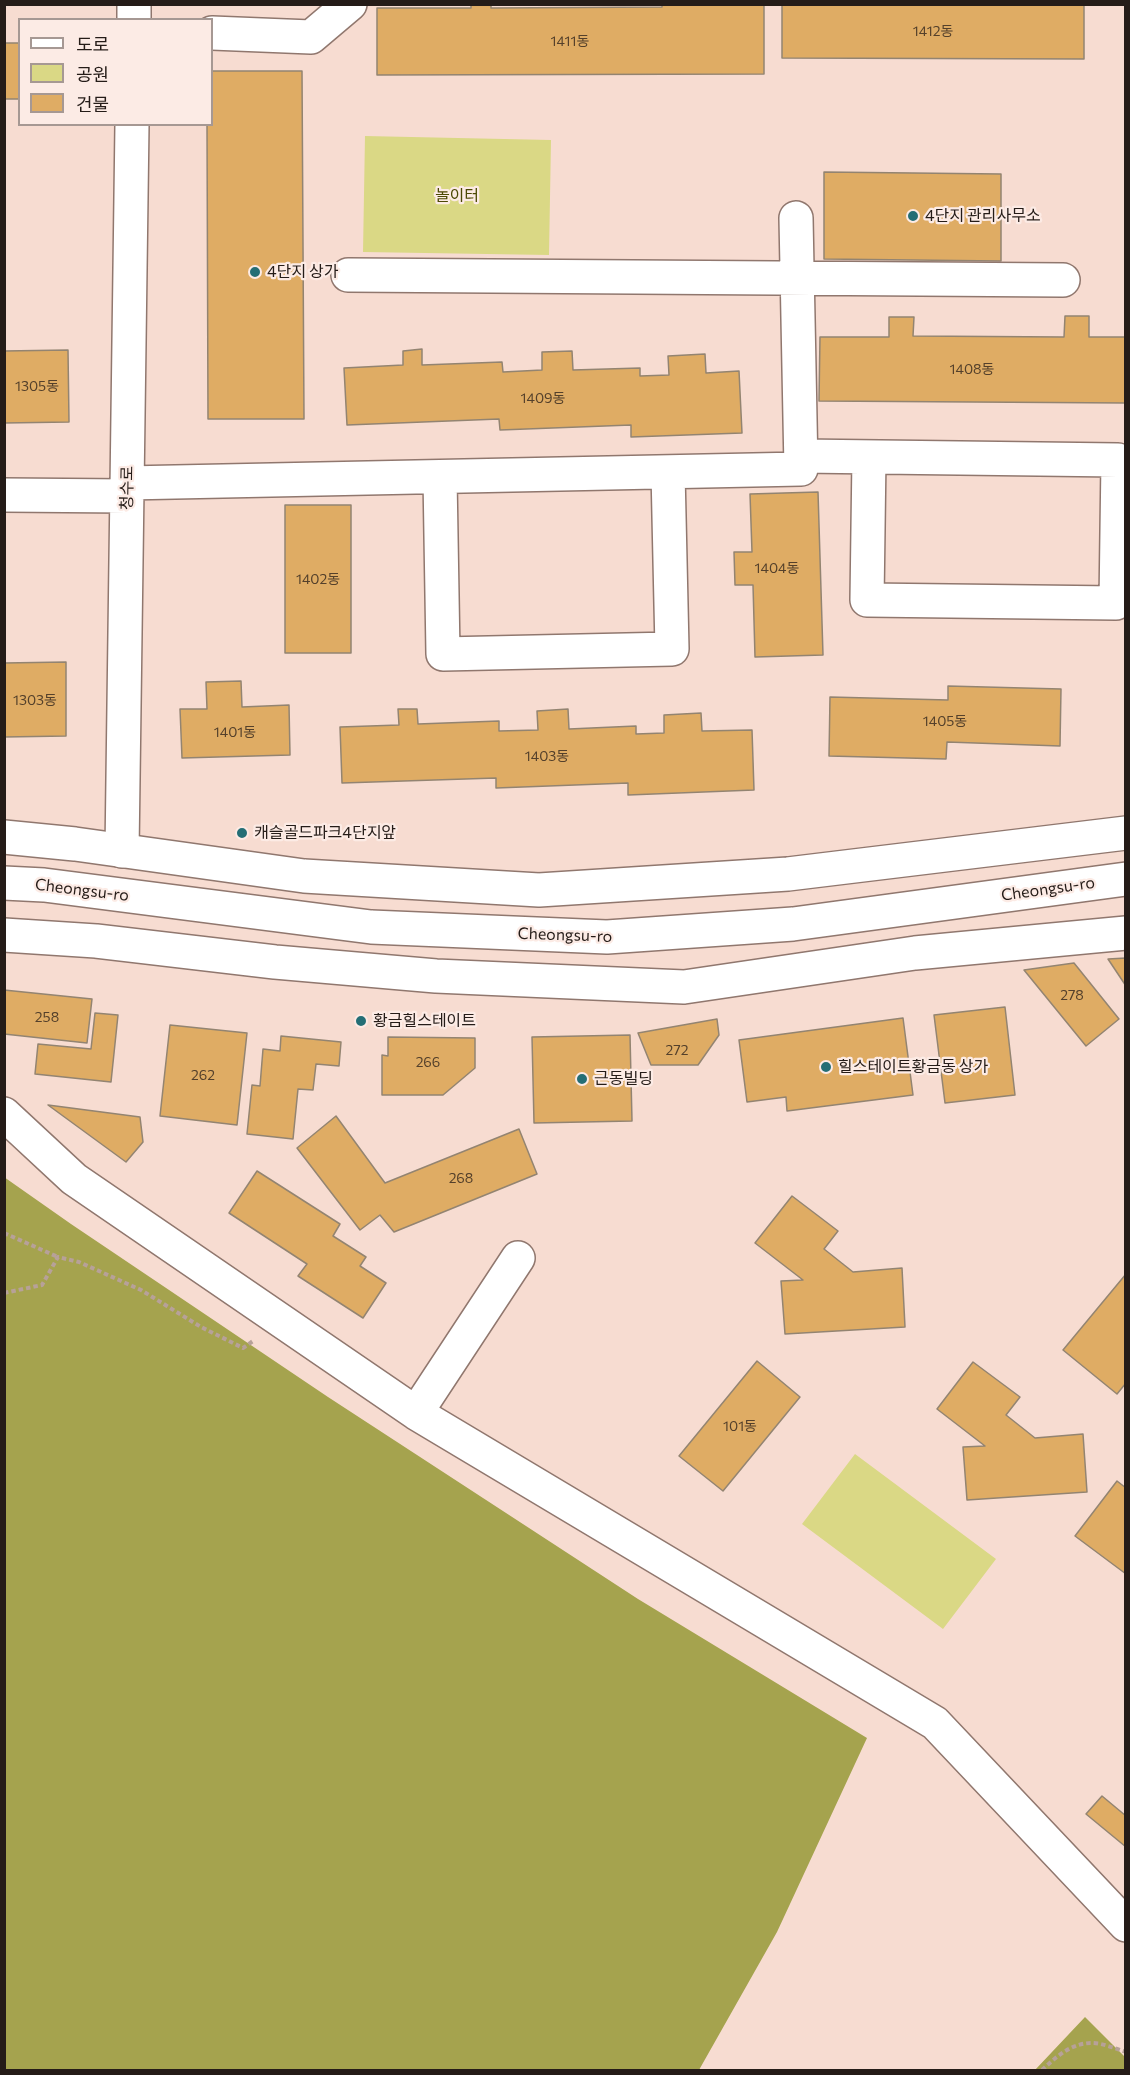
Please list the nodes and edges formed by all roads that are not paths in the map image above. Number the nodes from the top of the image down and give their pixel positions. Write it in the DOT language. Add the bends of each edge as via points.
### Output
graph roads {
  1 [pos="350,4"];
  2 [pos="213,33"];
  3 [pos="132,126"];
  4 [pos="796,218"];
  5 [pos="348,275"];
  6 [pos="798,278"];
  7 [pos="1063,280"];
  8 [pos="801,456"];
  9 [pos="869,457"];
  10 [pos="668,472"];
  11 [pos="440,477"];
  12 [pos="127,489"];
  13 [pos="4,495"];
  14 [pos="1122,834"];
  15 [pos="4,837"];
  16 [pos="122,851"];
  17 [pos="1125,879"];
  18 [pos="4,883"];
  19 [pos="1125,933"];
  20 [pos="4,934"];
  21 [pos="4,1114"];
  22 [pos="518,1258"];
  23 [pos="416,1413"];
  24 [pos="1125,1925"];
  1 -- 2 [label="main road" via="312,37"];
  3 -- 12 [label="main road, 청수로"];
  4 -- 6 [label="main road"];
  5 -- 6 [label="main road"];
  6 -- 7 [label="main road"];
  6 -- 8 [label="main road"];
  8 -- 9 [label="main road"];
  8 -- 10 [label="main road" via="801,469"];
  9 -- 9 [label="main road" via="1118,460 1116,603 867,600"];
  10 -- 11 [label="main road"];
  10 -- 11 [label="main road" via="672,649 443,654"];
  11 -- 12 [label="main road"];
  12 -- 13 [label="main road"];
  12 -- 16 [label="main road, 청수로"];
  14 -- 16 [label="main road" via="788,874 539,890 304,876"];
  15 -- 16 [label="main road"];
  17 -- 18 [label="main road, Cheongsu-ro" via="793,924 608,937 371,927"];
  19 -- 20 [label="main road" via="915,953 684,987 436,976"];
  21 -- 23 [label="main road" via="74,1179"];
  22 -- 23 [label="main road"];
  23 -- 24 [label="main road" via="935,1723"];
}
